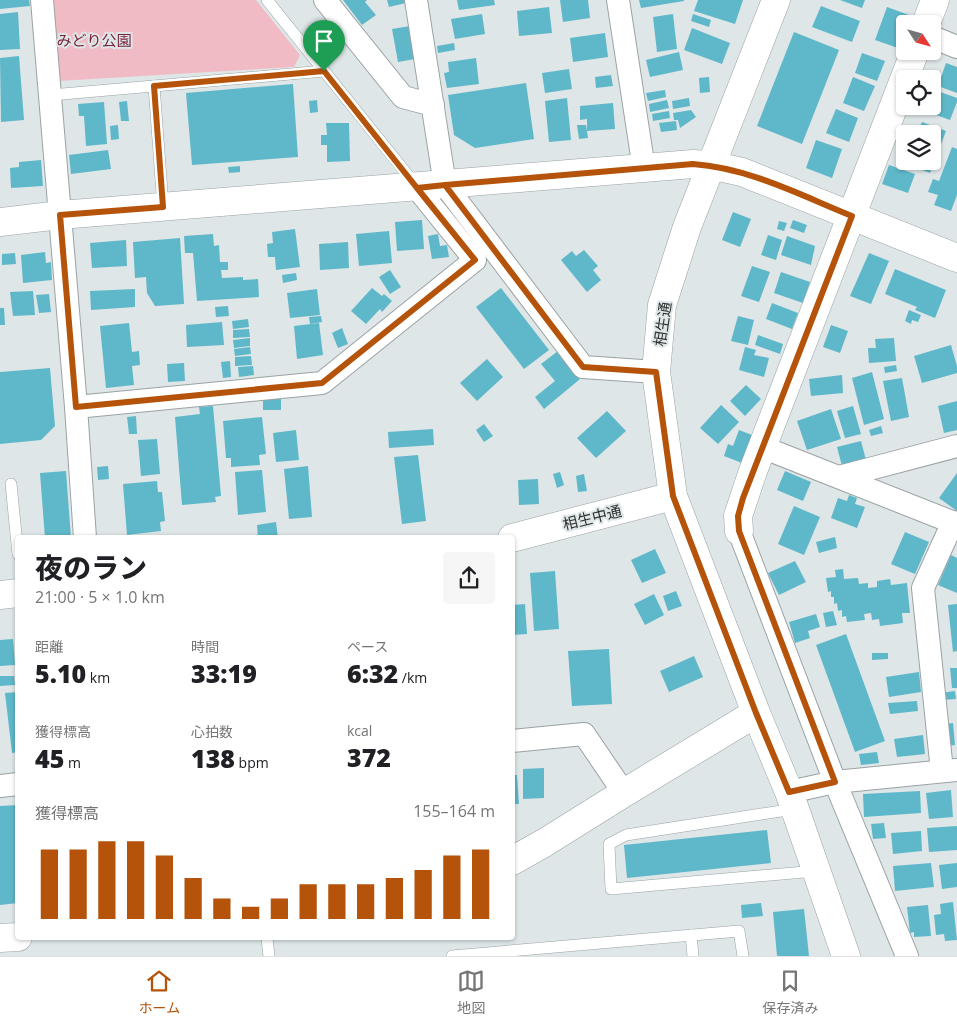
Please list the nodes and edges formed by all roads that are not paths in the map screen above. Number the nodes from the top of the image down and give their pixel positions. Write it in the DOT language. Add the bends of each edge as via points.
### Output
graph roads {
  1 [pos="42,0"];
  2 [pos="267,0"];
  3 [pos="325,0"];
  4 [pos="416,0"];
  5 [pos="618,0"];
  6 [pos="776,0"];
  7 [pos="935,0"];
  8 [pos="929,15"];
  9 [pos="941,41"];
  10 [pos="957,47"];
  11 [pos="912,60"];
  12 [pos="324,71"];
  13 [pos="154,86"];
  14 [pos="51,95"];
  15 [pos="433,105"];
  16 [pos="710,165"];
  17 [pos="644,169"];
  18 [pos="445,185"];
  19 [pos="417,188"];
  20 [pos="163,207"];
  21 [pos="60,215"];
  22 [pos="852,216"];
  23 [pos="0,222"];
  24 [pos="957,258"];
  25 [pos="656,372"];
  26 [pos="76,407"];
  27 [pos="957,446"];
  28 [pos="762,447"];
  29 [pos="839,477"];
  30 [pos="11,484"];
  31 [pos="673,496"];
  32 [pos="955,523"];
  33 [pos="739,531"];
  34 [pos="16,535"];
  35 [pos="85,535"];
  36 [pos="515,537"];
  37 [pos="15,593"];
  38 [pos="0,595"];
  39 [pos="756,713"];
  40 [pos="515,741"];
  41 [pos="949,770"];
  42 [pos="835,782"];
  43 [pos="15,784"];
  44 [pos="0,786"];
  45 [pos="624,793"];
  46 [pos="792,800"];
  47 [pos="515,859"];
  48 [pos="816,871"];
  49 [pos="690,935"];
  50 [pos="15,937"];
  51 [pos="0,938"];
  52 [pos="267,940"];
  53 [pos="269,956"];
  54 [pos="452,956"];
  55 [pos="693,956"];
  56 [pos="743,956"];
  57 [pos="846,956"];
  58 [pos="907,956"];
  1 -- 14 [label="street"];
  2 -- 12 [label="lane"];
  3 -- 15 [label="street" via="403,97"];
  4 -- 15 [label="street"];
  5 -- 17 [label="street"];
  6 -- 16 [label="street, 相生通"];
  7 -- 8 [label="street"];
  9 -- 10 [label="street"];
  11 -- 22 [label="street"];
  12 -- 13 [label="lane"];
  12 -- 19 [label="lane"];
  13 -- 14 [label="lane"];
  13 -- 20 [label="lane"];
  14 -- 21 [label="street"];
  15 -- 18 [label="street"];
  16 -- 17 [label="street"];
  16 -- 22 [label="street" via="742,172"];
  16 -- 25 [label="street, 相生通" via="662,305"];
  17 -- 18 [label="street"];
  18 -- 19 [label="street"];
  18 -- 25 [label="street" via="583,367"];
  19 -- 20 [label="street"];
  19 -- 26 [label="street" via="475,260 322,383"];
  20 -- 21 [label="street"];
  21 -- 23 [label="street"];
  21 -- 26 [label="street"];
  22 -- 24 [label="street"];
  22 -- 28 [label="street"];
  25 -- 31 [label="street, 相生通"];
  26 -- 35 [label="street"];
  27 -- 29 [label="street"];
  28 -- 29 [label="street"];
  28 -- 33 [label="street" via="738,516"];
  29 -- 32 [label="street"];
  30 -- 34 [label="lane"];
  31 -- 36 [label="street, 相生中通"];
  31 -- 39 [label="street, 相生通"];
  32 -- 41 [label="street" via="923,588"];
  33 -- 42 [label="street"];
  37 -- 38 [label="street"];
  39 -- 45 [label="street"];
  39 -- 46 [label="street, 相生通"];
  40 -- 45 [label="street" via="584,734"];
  41 -- 42 [label="street"];
  42 -- 46 [label="street"];
  42 -- 58 [label="street"];
  43 -- 44 [label="street"];
  45 -- 47 [label="street"];
  46 -- 48 [label="street, 相生通"];
  46 -- 48 [label="lane" via="626,834 609,844 611,889"];
  48 -- 57 [label="street, 相生通"];
  49 -- 54 [label="lane"];
  49 -- 55 [label="lane"];
  49 -- 56 [label="lane" via="739,931"];
  50 -- 51 [label="street"];
  52 -- 53 [label="lane"];
}
